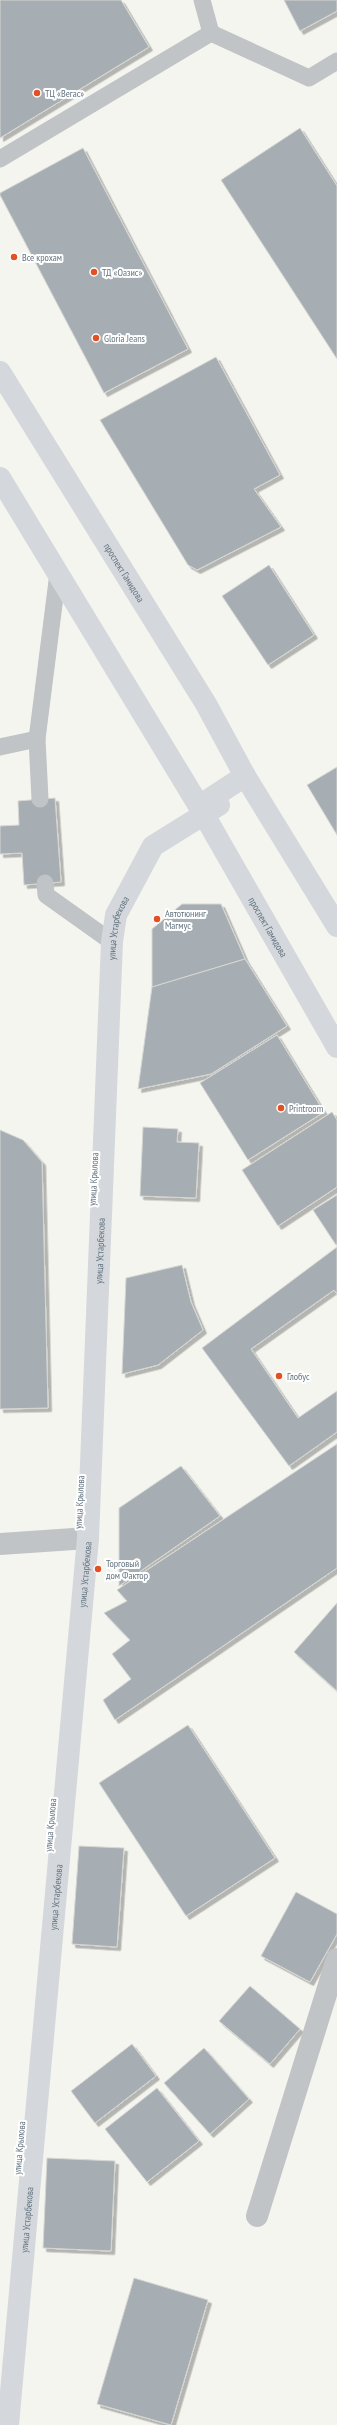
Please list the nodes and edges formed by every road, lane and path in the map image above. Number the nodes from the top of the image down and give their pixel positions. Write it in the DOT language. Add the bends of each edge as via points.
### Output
graph roads {
  1 [pos="202,0"];
  2 [pos="212,33"];
  3 [pos="337,61"];
  4 [pos="0,159"];
  5 [pos="0,372"];
  6 [pos="0,478"];
  7 [pos="58,573"];
  8 [pos="37,739"];
  9 [pos="0,747"];
  10 [pos="248,780"];
  11 [pos="40,799"];
  12 [pos="201,810"];
  13 [pos="45,883"];
  14 [pos="337,926"];
  15 [pos="108,939"];
  16 [pos="337,1047"];
  17 [pos="83,1539"];
  18 [pos="0,1544"];
  19 [pos="337,1959"];
  20 [pos="257,2216"];
  21 [pos="0,2353"];
  22 [pos="8,2425"];
  1 -- 2 [label="lane"];
  2 -- 3 [label="lane" via="309,78"];
  2 -- 4 [label="lane"];
  5 -- 10 [label="main road, проспект Гамидова" via="206,704"];
  6 -- 7 [label="main road, проспект Гамидова"];
  7 -- 8 [label="lane"];
  7 -- 12 [label="main road, проспект Гамидова"];
  8 -- 9 [label="lane"];
  8 -- 11 [label="lane"];
  10 -- 12 [label="main road"];
  10 -- 14 [label="main road, проспект Гамидова"];
  12 -- 15 [label="main road, улица Крылова" via="148,840 111,912"];
  12 -- 16 [label="main road, проспект Гамидова"];
  13 -- 15 [label="lane" via="46,895"];
  15 -- 17 [label="main road, улица Крылова"];
  17 -- 18 [label="street"];
  17 -- 21 [label="main road, улица Крылова"];
  17 -- 22 [label="main road, улица Устарбекова"];
  19 -- 20 [label="street"];
}
